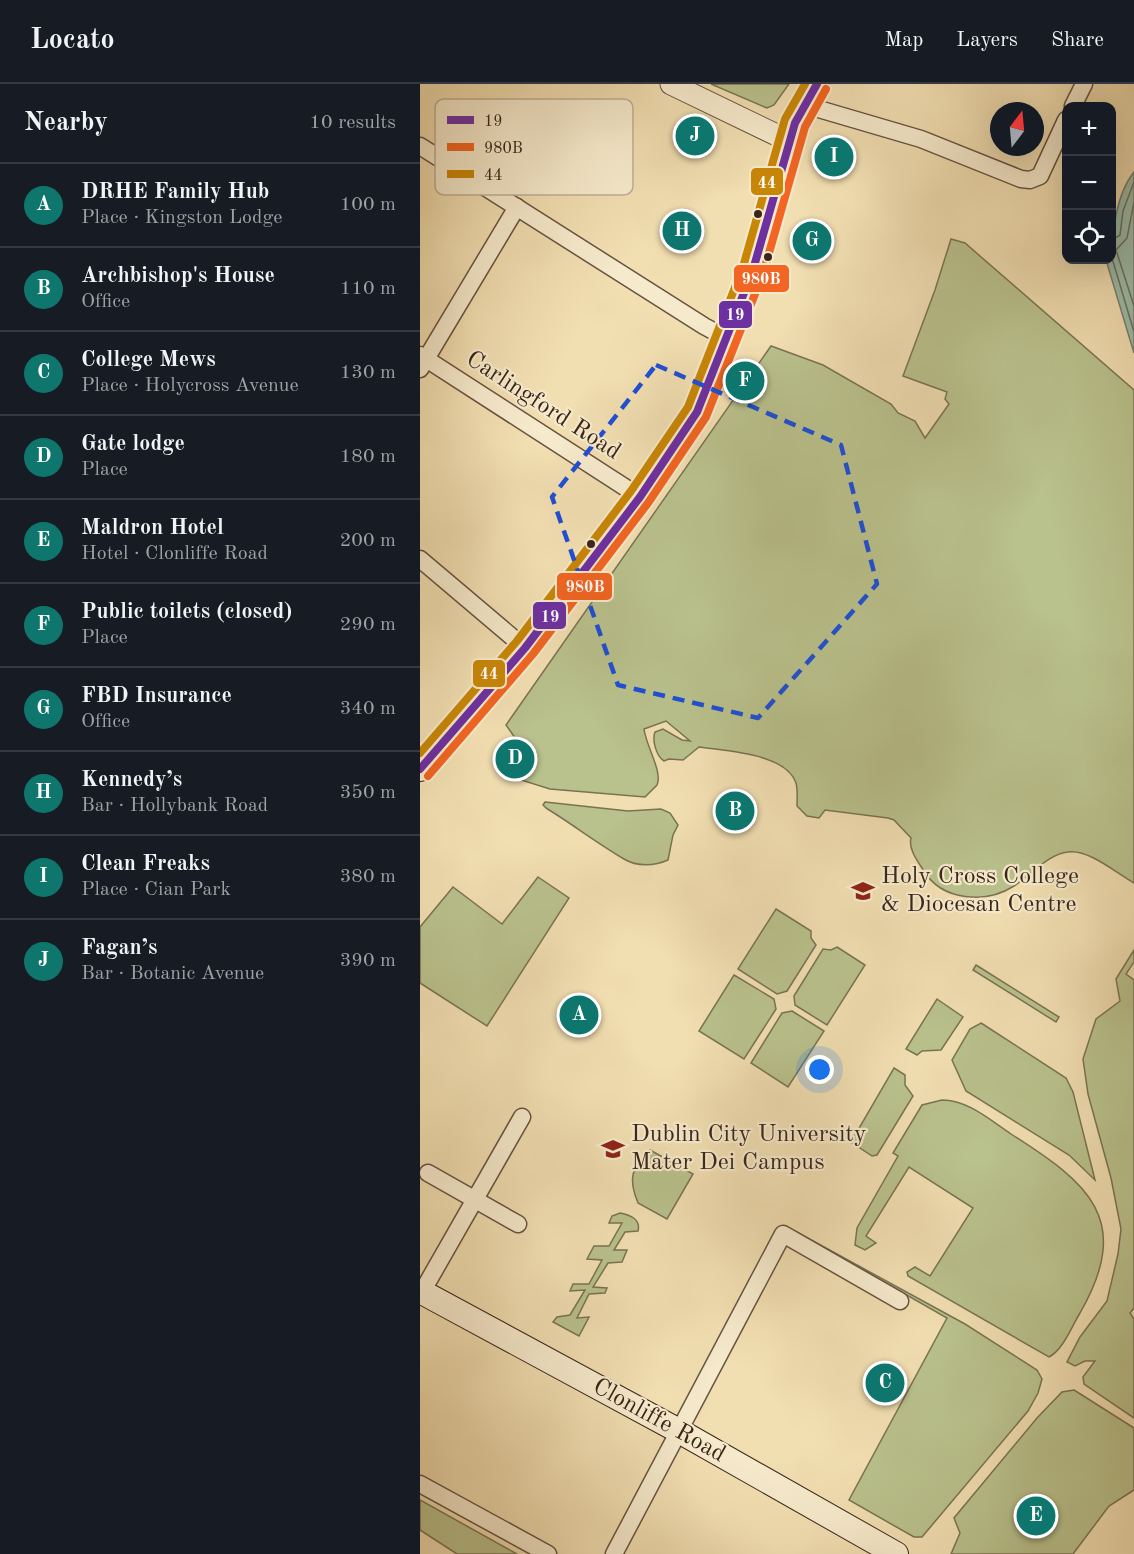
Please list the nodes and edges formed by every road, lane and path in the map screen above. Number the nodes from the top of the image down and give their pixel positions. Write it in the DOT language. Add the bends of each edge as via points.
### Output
graph roads {
  1 [pos="671,84"];
  2 [pos="817,84"];
  3 [pos="1084,84"];
  4 [pos="1075,102"];
  5 [pos="805,105"];
  6 [pos="1062,129"];
  7 [pos="789,141"];
  8 [pos="420,146"];
  9 [pos="435,155"];
  10 [pos="498,195"];
  11 [pos="517,207"];
  12 [pos="728,339"];
  13 [pos="422,361"];
  14 [pos="640,497"];
  15 [pos="420,559"];
  16 [pos="525,648"];
  17 [pos="420,769"];
  18 [pos="522,1117"];
  19 [pos="429,1173"];
  20 [pos="475,1199"];
  21 [pos="518,1224"];
  22 [pos="421,1292"];
  23 [pos="900,1301"];
  24 [pos="679,1431"];
  25 [pos="420,1485"];
  26 [pos="548,1554"];
  27 [pos="614,1554"];
  28 [pos="896,1554"];
  1 -- 7 [label="street"];
  2 -- 5 [label="main road"];
  3 -- 4 [label="street"];
  5 -- 6 [label="street" via="921,139 1030,180 1040,176"];
  5 -- 7 [label="main road"];
  7 -- 12 [label="main road" via="761,247"];
  8 -- 9 [label="street"];
  10 -- 11 [label="street"];
  11 -- 12 [label="street"];
  11 -- 13 [label="street"];
  12 -- 14 [label="main road" via="697,412"];
  13 -- 14 [label="street, Carlingford Road"];
  14 -- 16 [label="main road"];
  15 -- 16 [label="street"];
  16 -- 17 [label="main road"];
  18 -- 20 [label="street"];
  19 -- 20 [label="street"];
  20 -- 21 [label="street"];
  20 -- 22 [label="street"];
  22 -- 24 [label="main road, Clonliffe Road"];
  23 -- 24 [label="street" via="783,1234"];
  24 -- 27 [label="street"];
  24 -- 28 [label="main road, Clonliffe Road"];
  25 -- 26 [label="street"];
}
